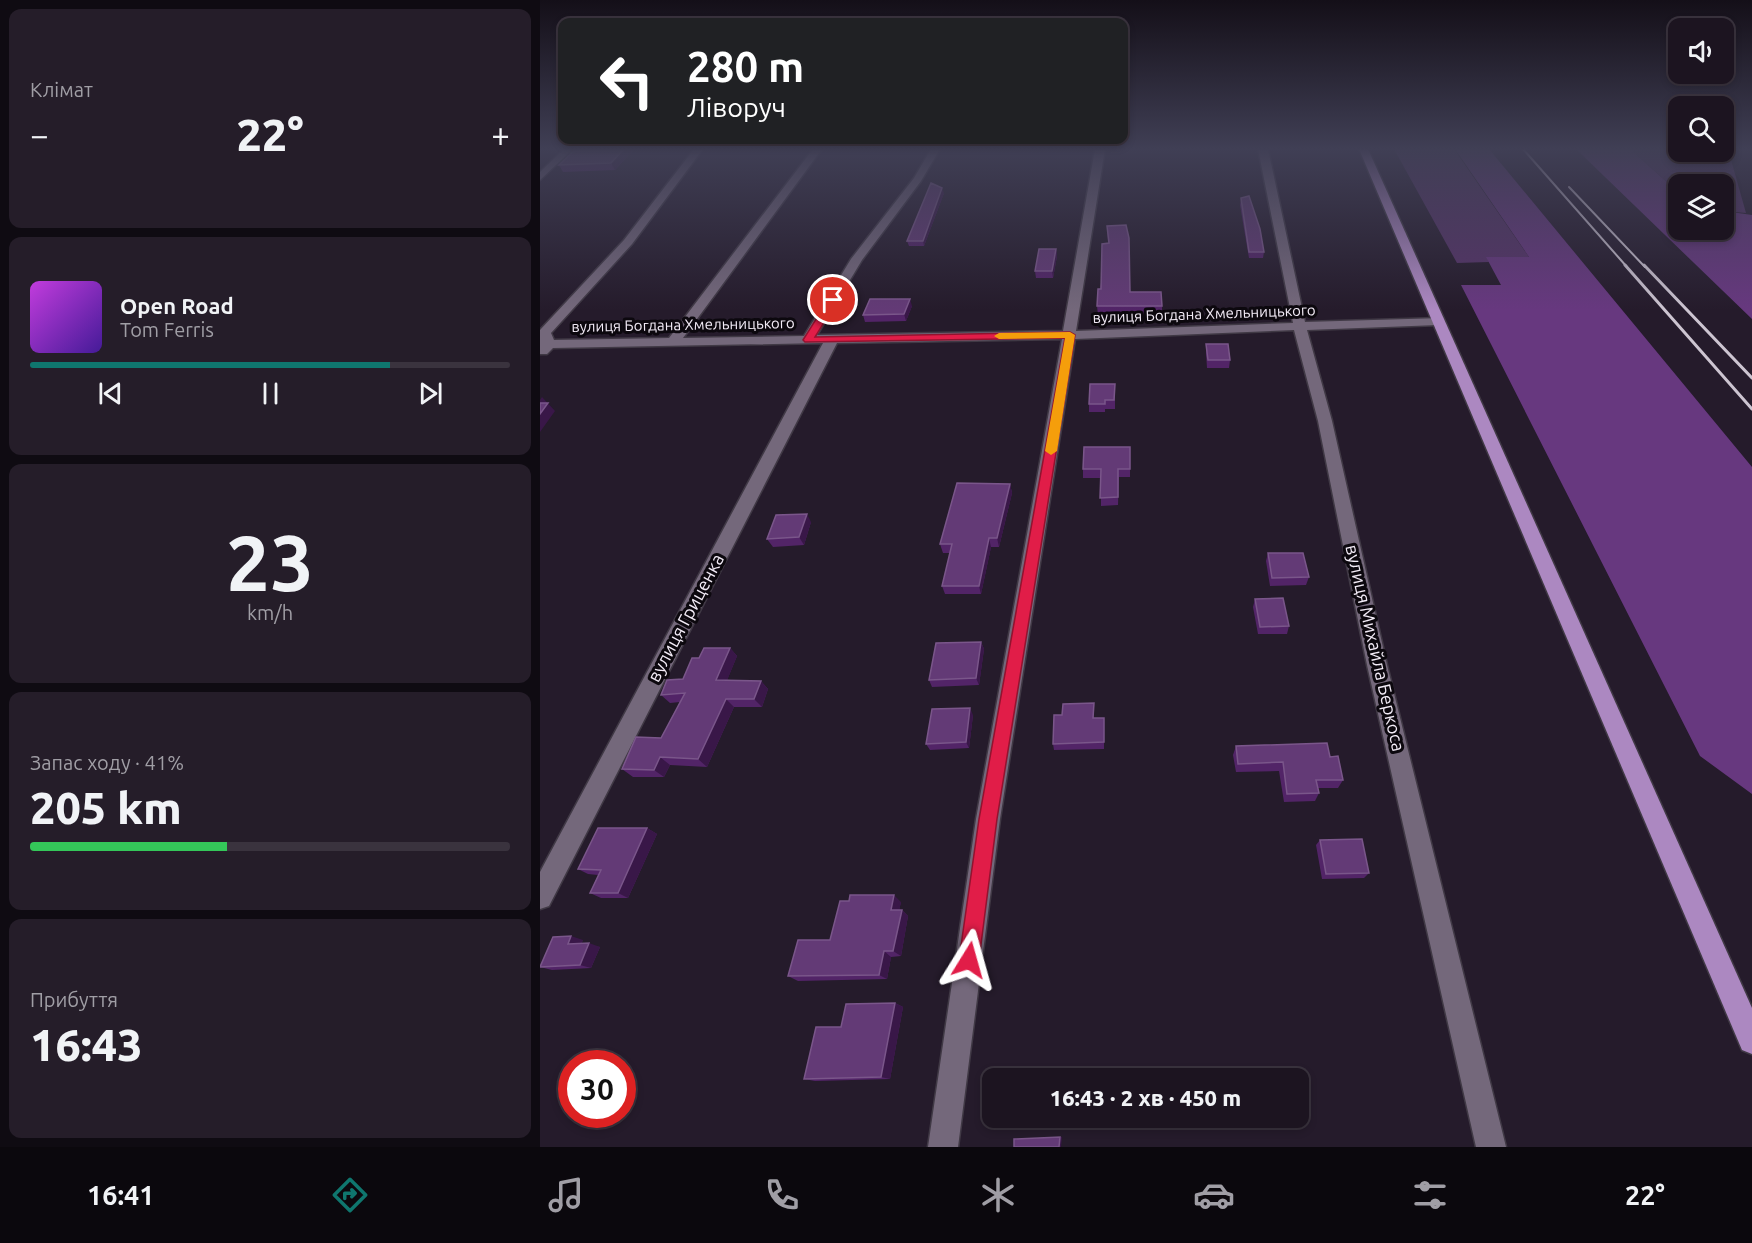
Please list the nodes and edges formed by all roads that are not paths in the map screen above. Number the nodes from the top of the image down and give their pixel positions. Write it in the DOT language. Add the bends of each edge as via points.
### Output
graph roads {
  1 [pos="658,203"];
  2 [pos="779,203"];
  3 [pos="900,203"];
  4 [pos="1091,203"];
  5 [pos="1274,203"];
  6 [pos="1386,203"];
  7 [pos="1438,321"];
  8 [pos="1300,327"];
  9 [pos="1070,335"];
  10 [pos="832,339"];
  11 [pos="808,340"];
  12 [pos="673,342"];
  13 [pos="543,347"];
  14 [pos="540,897"];
  15 [pos="1752,1040"];
  16 [pos="943,1147"];
  17 [pos="1491,1147"];
  1 -- 13 [label="street" via="628,242 544,333"];
  2 -- 12 [label="street"];
  3 -- 11 [label="street" via="857,259"];
  4 -- 9 [label="street"];
  5 -- 8 [label="street, вулиця Михайла Беркоса"];
  6 -- 7 [label="main road"];
  7 -- 8 [label="street, вулиця Богдана Хмельницького"];
  7 -- 15 [label="main road"];
  8 -- 9 [label="street, вулиця Богдана Хмельницького"];
  8 -- 17 [label="street, вулиця Михайла Беркоса" via="1325,421 1377,665"];
  9 -- 10 [label="street, вулиця Богдана Хмельницького"];
  9 -- 16 [label="street" via="988,819"];
  10 -- 11 [label="street, вулиця Богдана Хмельницького"];
  10 -- 14 [label="street, вулиця Гриценка"];
  11 -- 12 [label="street, вулиця Богдана Хмельницького"];
  12 -- 13 [label="street, вулиця Богдана Хмельницького"];
}
